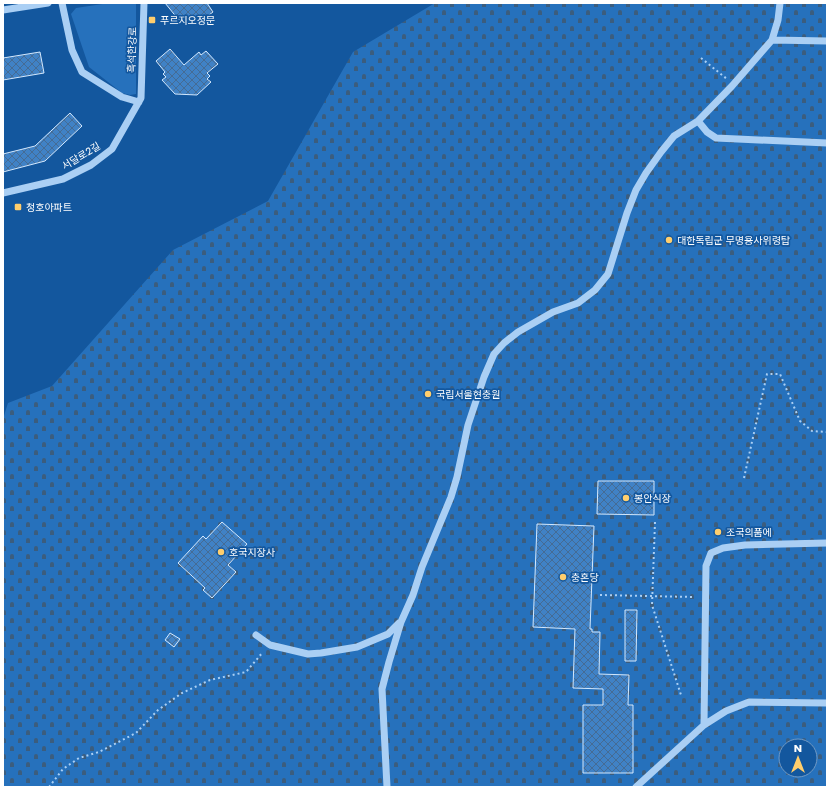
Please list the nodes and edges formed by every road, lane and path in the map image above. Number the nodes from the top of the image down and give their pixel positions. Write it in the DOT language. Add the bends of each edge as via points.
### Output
graph roads {
  1 [pos="48,3"];
  2 [pos="62,3"];
  3 [pos="144,3"];
  4 [pos="780,3"];
  5 [pos="3,10"];
  6 [pos="772,40"];
  7 [pos="827,41"];
  8 [pos="701,58"];
  9 [pos="734,84"];
  10 [pos="140,100"];
  11 [pos="698,121"];
  12 [pos="827,143"];
  13 [pos="3,193"];
  14 [pos="827,432"];
  15 [pos="744,478"];
  16 [pos="655,522"];
  17 [pos="827,543"];
  18 [pos="600,595"];
  19 [pos="652,597"];
  20 [pos="694,597"];
  21 [pos="401,622"];
  22 [pos="256,636"];
  23 [pos="270,645"];
  24 [pos="681,695"];
  25 [pos="827,703"];
  26 [pos="704,724"];
  27 [pos="49,787"];
  28 [pos="387,787"];
  29 [pos="636,787"];
  1 -- 5 [label="street"];
  2 -- 10 [label="street" via="72,50 82,72 122,97"];
  3 -- 10 [label="street, 흑석한강로"];
  4 -- 6 [label="street"];
  6 -- 7 [label="street"];
  6 -- 9 [label="street"];
  8 -- 9 [label="path"];
  9 -- 11 [label="street"];
  10 -- 13 [label="street, 서달로2길" via="112,149 91,165 62,179"];
  11 -- 12 [label="street" via="716,138"];
  11 -- 21 [label="street" via="674,136 646,173 627,213 608,274 595,290 578,303 553,312 518,332 494,354 468,425 451,497"];
  14 -- 15 [label="path" via="812,431 800,422 780,374 767,374"];
  16 -- 19 [label="path"];
  17 -- 26 [label="street" via="745,545 723,548 711,554 706,566"];
  18 -- 19 [label="path"];
  19 -- 20 [label="path"];
  19 -- 24 [label="path" via="652,605"];
  21 -- 23 [label="street" via="388,634 357,647 308,654"];
  21 -- 28 [label="street" via="382,689"];
  22 -- 23 [label="street"];
  23 -- 27 [label="path" via="246,672 210,680 182,693 158,710 136,733 98,752 79,758 63,769"];
  25 -- 26 [label="street" via="749,702 726,711"];
  26 -- 29 [label="street"];
}
